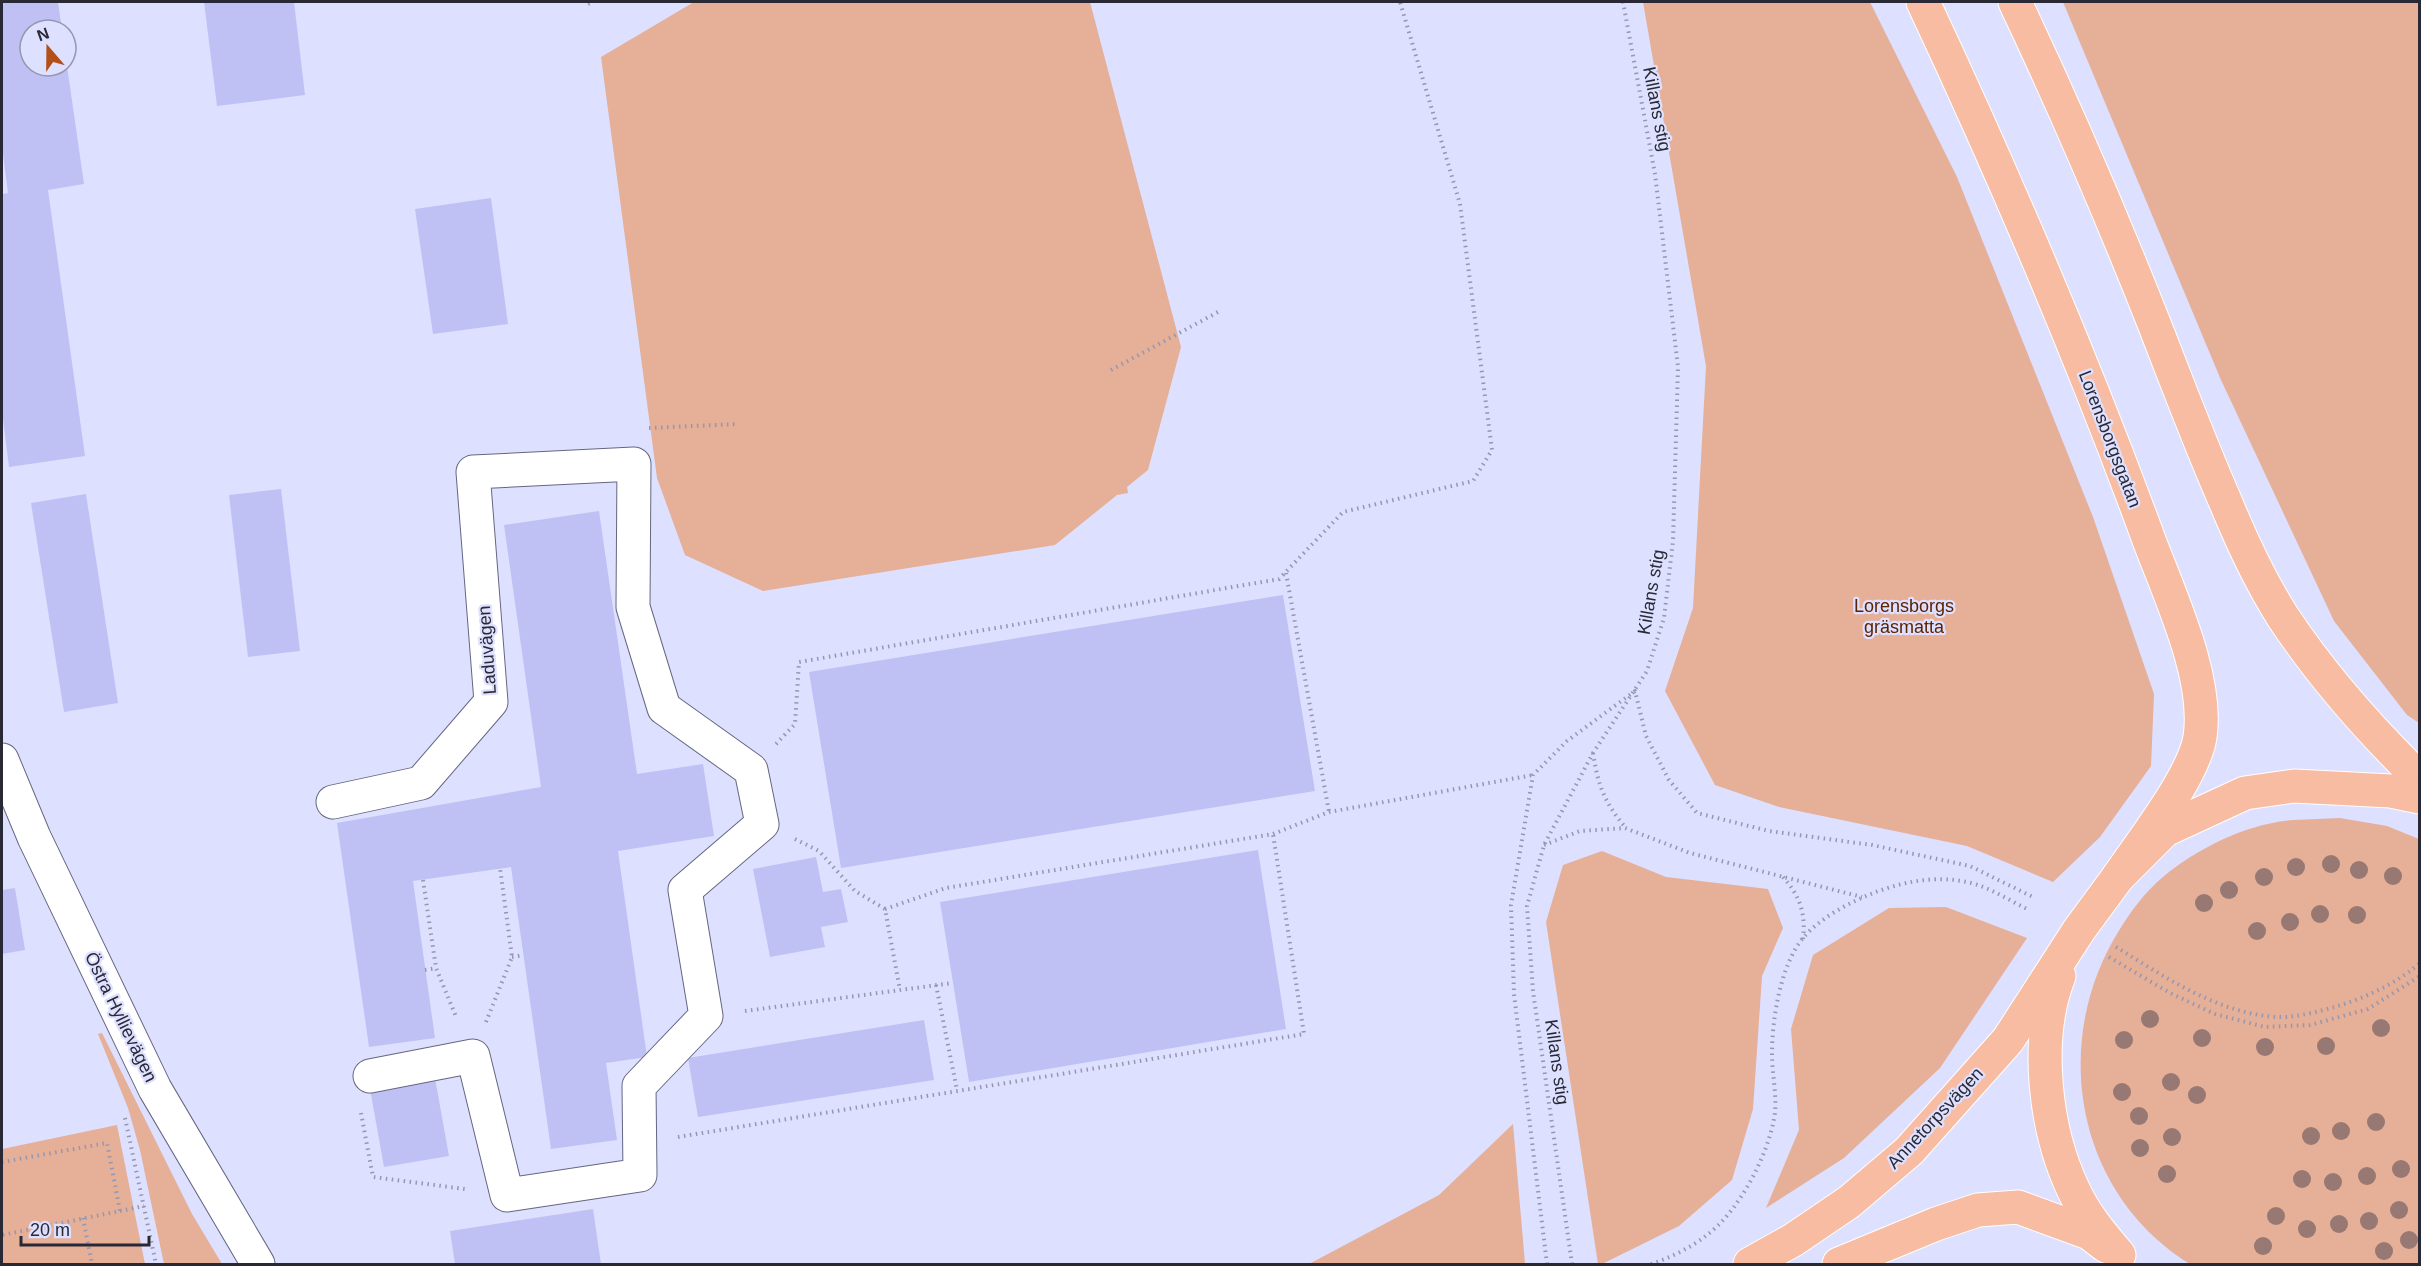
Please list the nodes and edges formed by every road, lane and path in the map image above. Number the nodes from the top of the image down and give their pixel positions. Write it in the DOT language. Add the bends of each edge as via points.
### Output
graph roads {
  1 [pos="1400,2"];
  2 [pos="1623,2"];
  3 [pos="1923,2"];
  4 [pos="2016,2"];
  5 [pos="1218,312"];
  6 [pos="1111,370"];
  7 [pos="736,424"];
  8 [pos="641,429"];
  9 [pos="1286,573"];
  10 [pos="1635,691"];
  11 [pos="1593,753"];
  12 [pos="2,760"];
  13 [pos="751,770"];
  14 [pos="1533,775"];
  15 [pos="2420,779"];
  16 [pos="2420,797"];
  17 [pos="333,802"];
  18 [pos="1329,812"];
  19 [pos="762,824"];
  20 [pos="1626,828"];
  21 [pos="1274,834"];
  22 [pos="1544,845"];
  23 [pos="500,868"];
  24 [pos="1783,877"];
  25 [pos="2118,877"];
  26 [pos="423,880"];
  27 [pos="1863,897"];
  28 [pos="2035,898"];
  29 [pos="885,909"];
  30 [pos="2027,909"];
  31 [pos="2079,930"];
  32 [pos="1803,939"];
  33 [pos="2116,947"];
  34 [pos="523,955"];
  35 [pos="512,957"];
  36 [pos="2109,957"];
  37 [pos="2420,963"];
  38 [pos="436,968"];
  39 [pos="425,970"];
  40 [pos="2420,976"];
  41 [pos="952,983"];
  42 [pos="936,985"];
  43 [pos="900,990"];
  44 [pos="706,1016"];
  45 [pos="473,1056"];
  46 [pos="370,1076"];
  47 [pos="957,1090"];
  48 [pos="361,1112"];
  49 [pos="124,1113"];
  50 [pos="639,1144"];
  51 [pos="2,1162"];
  52 [pos="507,1195"];
  53 [pos="144,1206"];
  54 [pos="120,1211"];
  55 [pos="83,1218"];
  56 [pos="2,1235"];
  57 [pos="2124,1260"];
  58 [pos="92,1264"];
  59 [pos="156,1264"];
  60 [pos="258,1264"];
  61 [pos="1547,1264"];
  62 [pos="1572,1264"];
  63 [pos="1651,1264"];
  64 [pos="1750,1264"];
  65 [pos="1839,1264"];
  1 -- 9 [label="path" via="1460,204 1492,450 1473,482 1343,512"];
  2 -- 10 [label="path, Killans stig" via="1655,174 1678,367 1673,541 1664,618 1647,671"];
  3 -- 25 [label="main road, Lorensborgsgatan" via="1966,93 2076,353 2126,476 2193,662 2202,708 2200,740 2185,776"];
  4 -- 15 [label="main road" via="2087,160 2247,552 2282,615 2325,677"];
  5 -- 6 [label="path"];
  7 -- 8 [label="path"];
  9 -- 13 [label="path" via="1279,579 799,662 795,724"];
  9 -- 18 [label="path"];
  10 -- 11 [label="path, Killans stig"];
  10 -- 14 [label="path" via="1568,741"];
  10 -- 28 [label="path" via="1646,736 1669,780 1697,813 1769,831 1872,845 1970,866"];
  11 -- 20 [label="path" via="1597,779 1610,809"];
  11 -- 22 [label="path, Killans stig"];
  12 -- 60 [label="street, Östra Hyllievägen" via="34,837 155,1089"];
  13 -- 17 [label="street, Laduvägen" via="664,708 633,607 634,464 473,472 491,702 421,783"];
  13 -- 19 [label="street"];
  14 -- 18 [label="path"];
  14 -- 61 [label="path" via="1511,916 1514,994"];
  16 -- 25 [label="main road, Annetorpsvägen" via="2391,791 2294,786 2245,793 2165,830"];
  18 -- 21 [label="path"];
  19 -- 29 [label="path" via="819,851 855,891"];
  19 -- 44 [label="street" via="686,890"];
  20 -- 22 [label="path" via="1580,831"];
  20 -- 24 [label="path" via="1690,853"];
  21 -- 29 [label="path" via="946,888"];
  21 -- 47 [label="path" via="1304,1034"];
  22 -- 62 [label="path, Killans stig" via="1527,906 1533,991"];
  23 -- 35 [label="path"];
  24 -- 27 [label="path"];
  24 -- 32 [label="path" via="1796,891 1802,906"];
  25 -- 31 [label="main road, Annetorpsvägen"];
  26 -- 38 [label="path"];
  27 -- 30 [label="path" via="1924,879 1951,880 1978,885"];
  27 -- 32 [label="path" via="1832,914"];
  29 -- 43 [label="path"];
  31 -- 57 [label="main road, Annetorpsvägen" via="2058,980 2047,1026 2046,1091 2056,1142 2073,1191 2092,1223"];
  31 -- 64 [label="main road, Annetorpsvägen" via="2008,1040 1909,1151 1849,1202"];
  32 -- 63 [label="path" via="1789,964 1773,1021 1775,1117 1759,1166 1736,1204 1708,1235"];
  33 -- 37 [label="path" via="2175,984 2220,1004 2267,1016 2307,1015 2365,998"];
  34 -- 35 [label="path"];
  35 -- 45 [label="path"];
  36 -- 40 [label="path" via="2215,1014 2265,1027 2310,1025 2368,1009"];
  38 -- 39 [label="path"];
  38 -- 45 [label="path"];
  41 -- 42 [label="path"];
  42 -- 43 [label="path"];
  42 -- 47 [label="path"];
  43 -- 44 [label="path"];
  44 -- 50 [label="street" via="639,1086"];
  45 -- 46 [label="street"];
  45 -- 52 [label="street"];
  47 -- 50 [label="path"];
  48 -- 52 [label="path" via="373,1177"];
  49 -- 53 [label="path"];
  50 -- 52 [label="street" via="640,1175"];
  51 -- 54 [label="path" via="107,1143"];
  53 -- 54 [label="path"];
  53 -- 59 [label="path"];
  54 -- 55 [label="path"];
  55 -- 56 [label="path"];
  55 -- 58 [label="path"];
  57 -- 65 [label="main road, Annetorpsvägen" via="2089,1233 2018,1207 1978,1210"];
}
